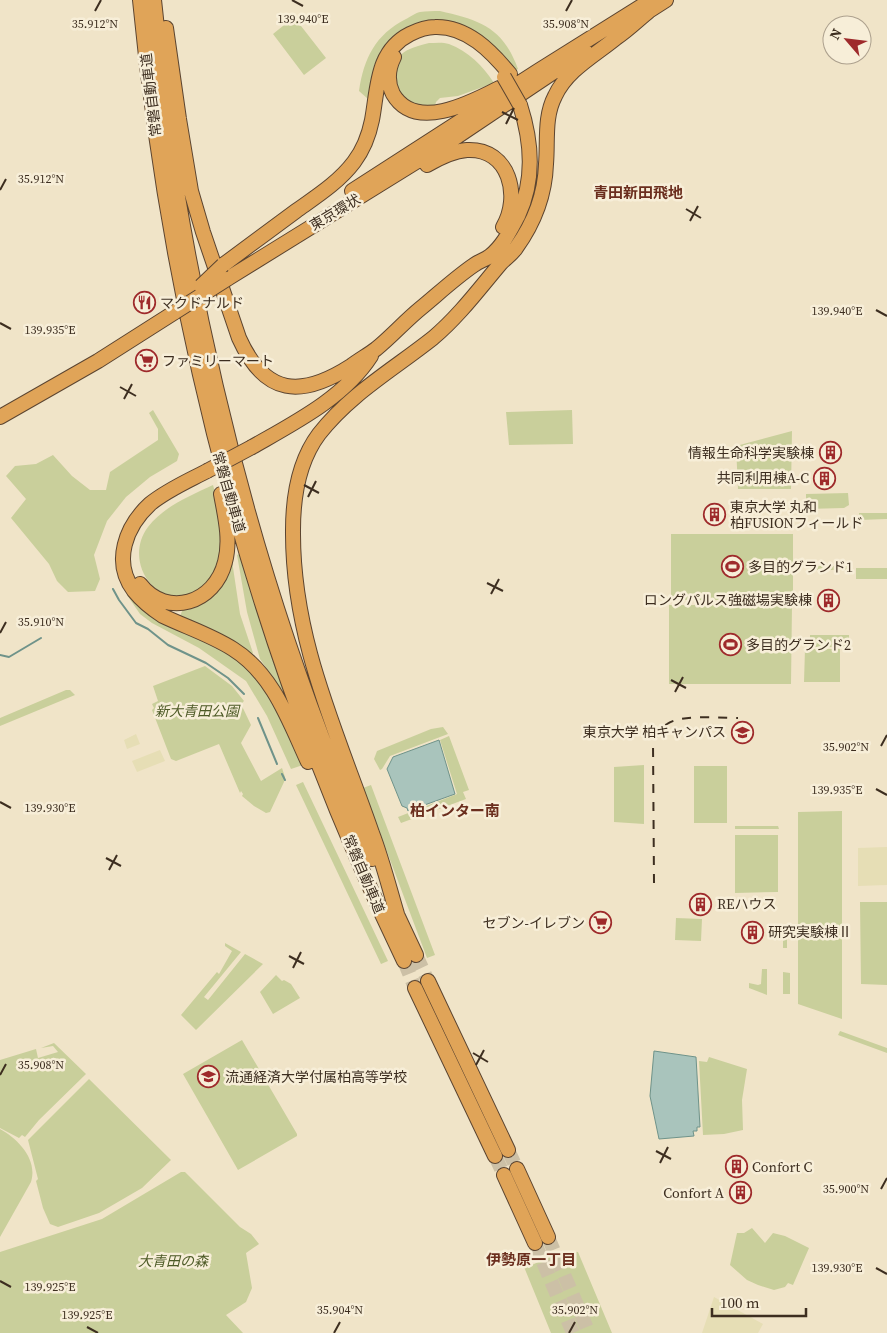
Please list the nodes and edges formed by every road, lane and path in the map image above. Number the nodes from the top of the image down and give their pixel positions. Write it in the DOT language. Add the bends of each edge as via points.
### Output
graph roads {
  1 [pos="140,0"];
  2 [pos="154,0"];
  3 [pos="163,0"];
  4 [pos="666,0"];
  5 [pos="650,5"];
  6 [pos="538,71"];
  7 [pos="507,76"];
  8 [pos="522,103"];
  9 [pos="324,218"];
  10 [pos="503,260"];
  11 [pos="475,264"];
  12 [pos="225,272"];
  13 [pos="174,308"];
  14 [pos="191,338"];
  15 [pos="376,349"];
  16 [pos="370,384"];
  17 [pos="0,407"];
  18 [pos="0,417"];
  19 [pos="253,451"];
  20 [pos="208,475"];
  21 [pos="360,866"];
  22 [pos="397,914"];
  23 [pos="422,984"];
  24 [pos="502,1153"];
  25 [pos="517,1169"];
  26 [pos="504,1175"];
  27 [pos="548,1237"];
  28 [pos="535,1243"];
  1 -- 14 [label="highway, 常磐自動車道" via="163,190"];
  2 -- 22 [label="highway, 常磐自動車道" via="177,189 204,332 237,470 267,574 310,702"];
  3 -- 15 [label="highway" via="192,190 203,232 246,355 272,381 300,387 319,384"];
  4 -- 5 [label="highway, 東京環状"];
  5 -- 6 [label="highway, 東京環状"];
  5 -- 9 [label="highway, 東京環状" via="469,129"];
  5 -- 10 [label="highway" via="617,38 578,67 554,96 548,115 546,176 540,204 520,242"];
  6 -- 7 [label="highway" via="482,97 436,112 422,113 407,108 395,97 388,73 393,58 411,40 435,34 452,36 478,50"];
  6 -- 12 [label="highway, 東京環状"];
  7 -- 8 [label="highway, bridge"];
  7 -- 12 [label="highway" via="485,48 457,31 434,27 418,30 403,38 382,63 370,130 360,154 329,187"];
  8 -- 10 [label="highway" via="534,129 537,169 527,211"];
  8 -- 11 [label="highway" via="530,147 526,194 506,238 491,256"];
  9 -- 11 [label="highway" via="349,211 447,154 468,150 485,153 504,169 512,195 506,222"];
  9 -- 12 [label="highway, 東京環状"];
  10 -- 16 [label="highway" via="475,295 434,336"];
  11 -- 15 [label="highway"];
  12 -- 13 [label="highway, 東京環状, bridge"];
  12 -- 13 [label="highway, 東京環状, bridge"];
  13 -- 17 [label="highway, 東京環状"];
  13 -- 18 [label="highway, 東京環状" via="98,361"];
  14 -- 20 [label="highway" via="205,426 224,508 226,556 218,579 202,596 181,603 159,600 142,587 132,567 138,532 161,506"];
  14 -- 21 [label="highway, 常磐自動車道" via="224,476 270,630 321,773"];
  15 -- 19 [label="highway" via="355,378 338,393"];
  16 -- 19 [label="highway"];
  16 -- 22 [label="highway" via="318,435 305,458 294,503 293,558 311,664 373,834"];
  19 -- 20 [label="highway"];
  20 -- 21 [label="highway" via="165,493 136,520 124,547 124,567 129,583 155,610 234,649 268,682"];
  21 -- 22 [label="highway, 常磐自動車道" via="410,958"];
  23 -- 24 [label="highway"];
  25 -- 27 [label="highway"];
  26 -- 28 [label="highway"];
}
